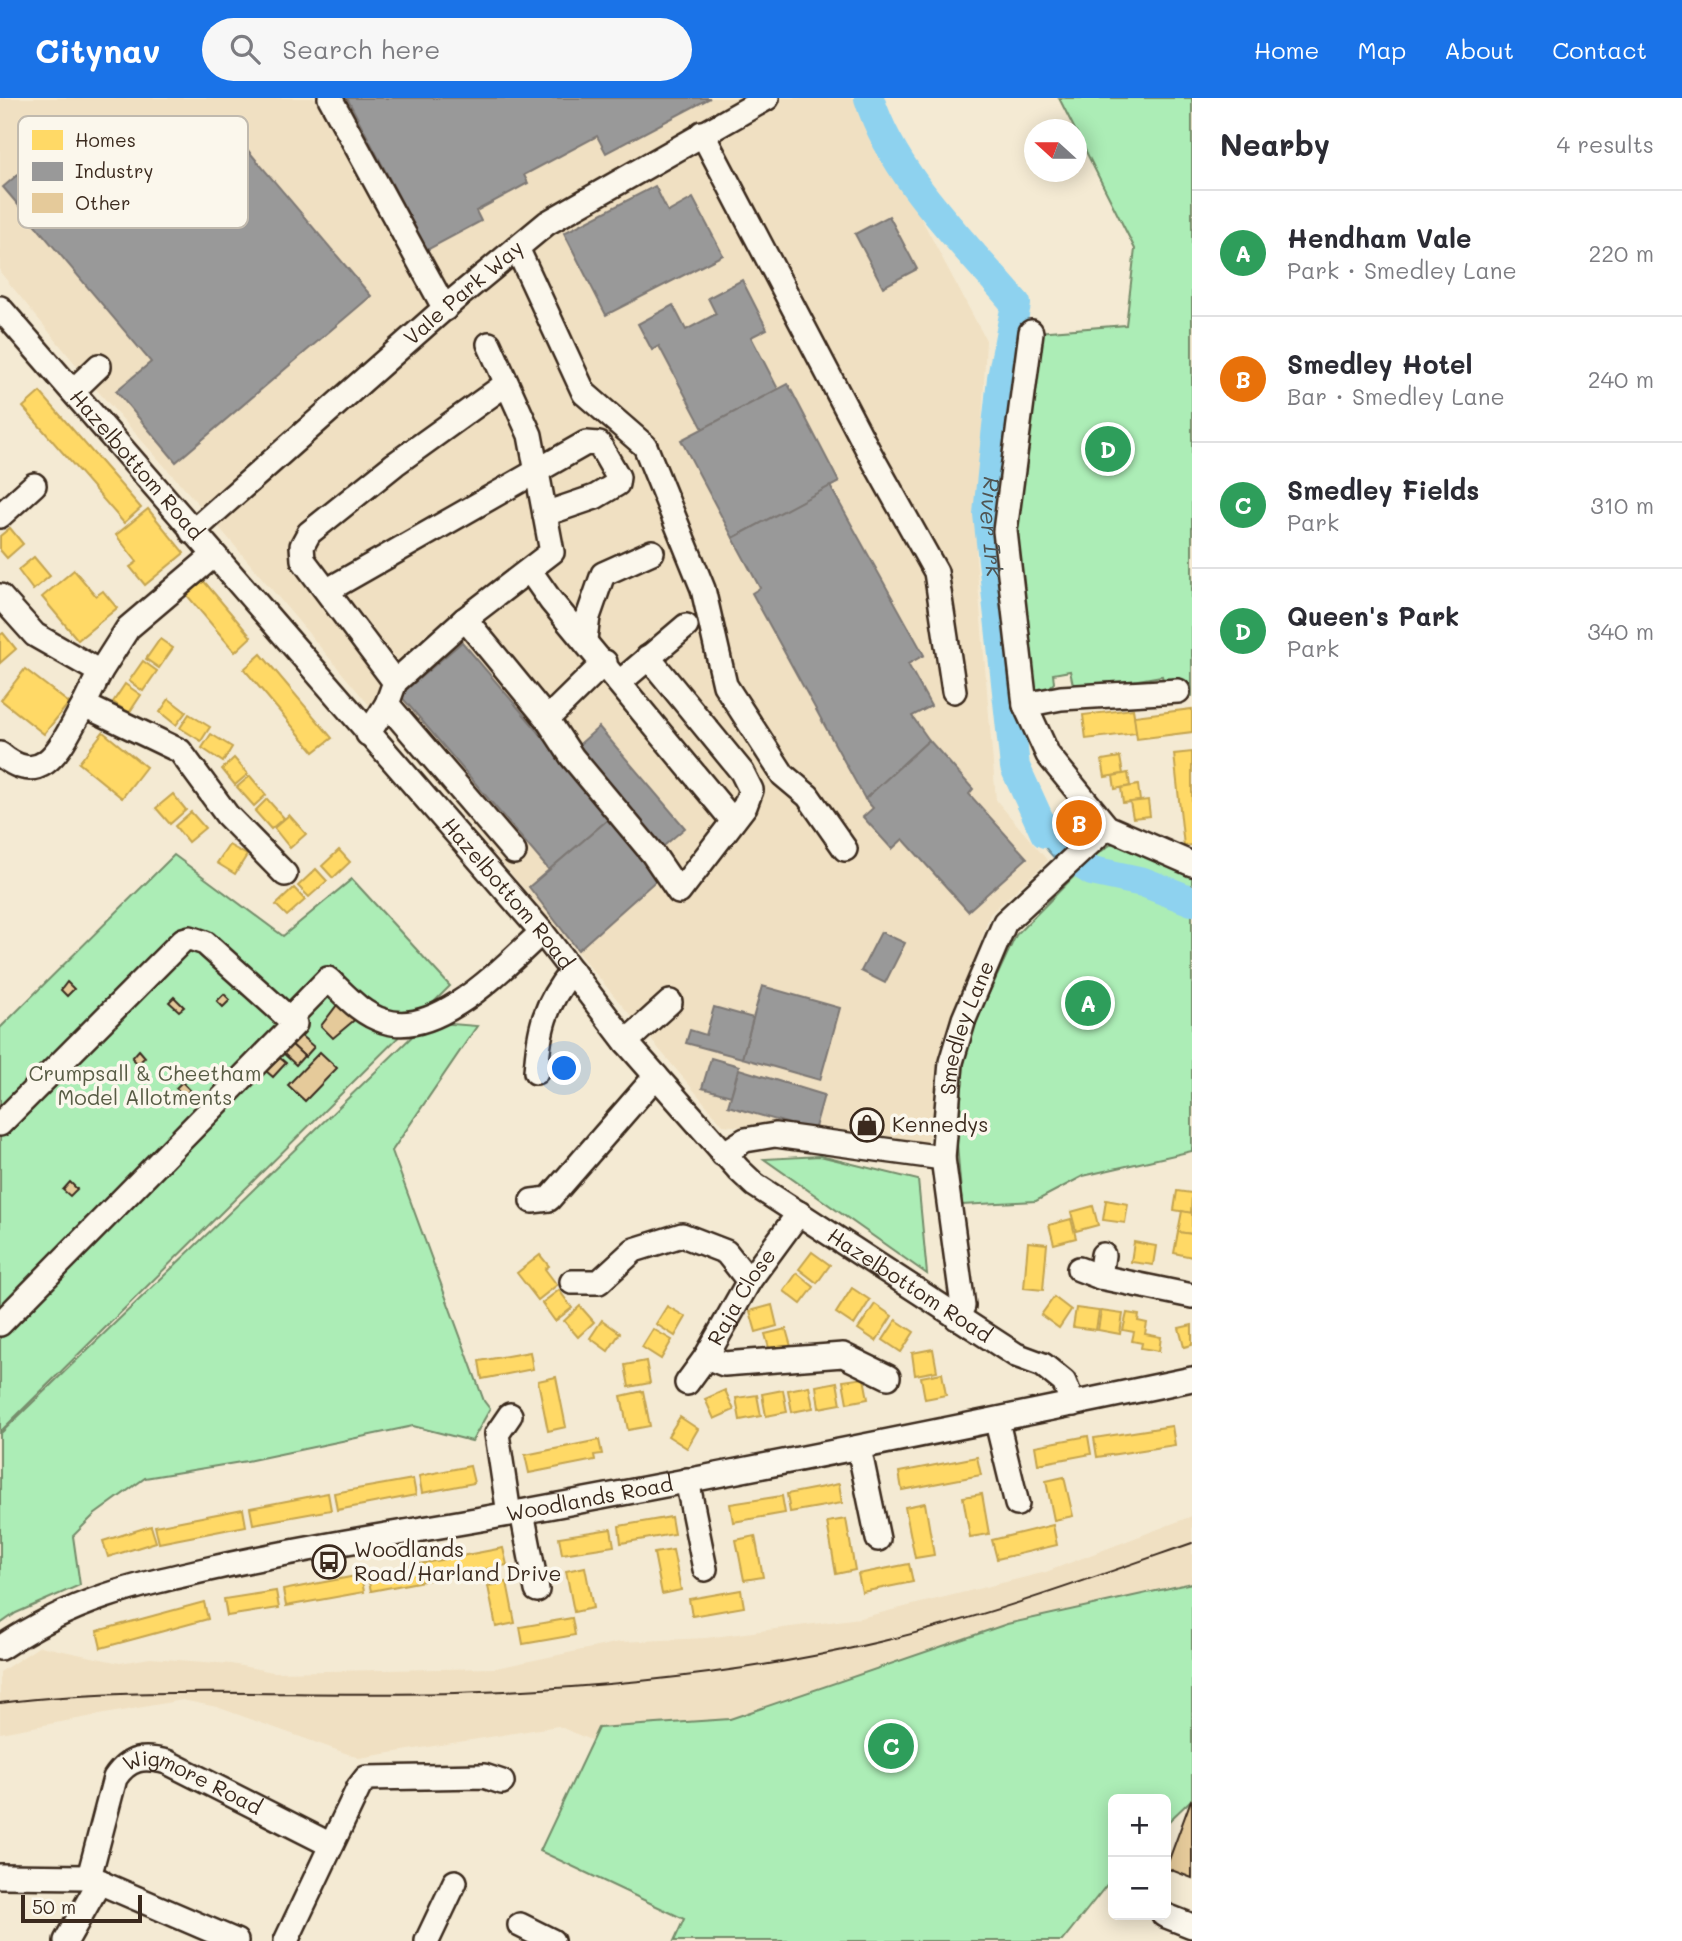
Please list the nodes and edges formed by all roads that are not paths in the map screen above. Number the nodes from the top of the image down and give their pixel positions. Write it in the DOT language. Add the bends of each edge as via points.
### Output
graph roads {
  1 [pos="330,98"];
  2 [pos="767,98"];
  3 [pos="702,133"];
  4 [pos="517,248"];
  5 [pos="0,308"];
  6 [pos="445,309"];
  7 [pos="1031,332"];
  8 [pos="489,344"];
  9 [pos="99,366"];
  10 [pos="506,384"];
  11 [pos="73,391"];
  12 [pos="536,470"];
  13 [pos="34,485"];
  14 [pos="545,514"];
  15 [pos="0,516"];
  16 [pos="192,532"];
  17 [pos="652,552"];
  18 [pos="213,556"];
  19 [pos="530,571"];
  20 [pos="328,590"];
  21 [pos="0,596"];
  22 [pos="465,619"];
  23 [pos="686,625"];
  24 [pos="585,639"];
  25 [pos="648,657"];
  26 [pos="605,663"];
  27 [pos="100,672"];
  28 [pos="620,681"];
  29 [pos="395,682"];
  30 [pos="954,691"];
  31 [pos="1178,691"];
  32 [pos="387,704"];
  33 [pos="84,705"];
  34 [pos="1025,705"];
  35 [pos="547,719"];
  36 [pos="369,734"];
  37 [pos="422,744"];
  38 [pos="0,754"];
  39 [pos="397,766"];
  40 [pos="733,821"];
  41 [pos="1107,827"];
  42 [pos="845,849"];
  43 [pos="514,852"];
  44 [pos="1192,864"];
  45 [pos="285,874"];
  46 [pos="542,932"];
  47 [pos="572,971"];
  48 [pos="670,1002"];
  49 [pos="289,1019"];
  50 [pos="626,1042"];
  51 [pos="536,1072"];
  52 [pos="656,1076"];
  53 [pos="0,1124"];
  54 [pos="723,1154"];
  55 [pos="943,1158"];
  56 [pos="532,1201"];
  57 [pos="799,1213"];
  58 [pos="1094,1267"];
  59 [pos="749,1281"];
  60 [pos="572,1282"];
  61 [pos="1192,1296"];
  62 [pos="957,1318"];
  63 [pos="0,1324"];
  64 [pos="706,1357"];
  65 [pos="888,1377"];
  66 [pos="1192,1379"];
  67 [pos="687,1383"];
  68 [pos="1073,1404"];
  69 [pos="510,1415"];
  70 [pos="997,1422"];
  71 [pos="859,1448"];
  72 [pos="687,1480"];
  73 [pos="1017,1504"];
  74 [pos="516,1513"];
  75 [pos="878,1539"];
  76 [pos="705,1569"];
  77 [pos="537,1590"];
  78 [pos="0,1647"];
  79 [pos="502,1782"];
  80 [pos="331,1845"];
  81 [pos="0,1876"];
  82 [pos="94,1879"];
  83 [pos="455,1882"];
  84 [pos="1171,1918"];
  85 [pos="520,1925"];
  86 [pos="1192,1926"];
  87 [pos="66,1941"];
  88 [pos="236,1941"];
  89 [pos="286,1941"];
  90 [pos="427,1941"];
  91 [pos="552,1941"];
  1 -- 6 [label="street"];
  2 -- 3 [label="street, Vale Park Way"];
  3 -- 4 [label="street, Vale Park Way" via="547,223"];
  3 -- 30 [label="street" via="936,572"];
  4 -- 6 [label="street, Vale Park Way"];
  4 -- 42 [label="street" via="584,393 645,446 703,589 725,685 782,775 808,796"];
  5 -- 11 [label="street, Hazelbottom Road"];
  6 -- 16 [label="street, Vale Park Way"];
  7 -- 34 [label="street" via="1005,531"];
  8 -- 10 [label="street"];
  9 -- 11 [label="street"];
  10 -- 12 [label="street" via="530,435"];
  10 -- 20 [label="street" via="309,533 302,546 303,560"];
  11 -- 16 [label="street, Hazelbottom Road"];
  12 -- 14 [label="street"];
  12 -- 14 [label="street" via="593,442 599,444 618,477 617,484 595,497"];
  12 -- 20 [label="street"];
  13 -- 15 [label="street"];
  14 -- 19 [label="street" via="552,552"];
  16 -- 18 [label="street, Hazelbottom Road"];
  17 -- 24 [label="street" via="603,574"];
  18 -- 27 [label="street" via="128,628"];
  18 -- 36 [label="street, Hazelbottom Road"];
  19 -- 22 [label="street"];
  19 -- 24 [label="street"];
  20 -- 29 [label="street"];
  21 -- 27 [label="street" via="35,635"];
  22 -- 29 [label="street"];
  22 -- 35 [label="street"];
  23 -- 25 [label="street"];
  24 -- 26 [label="street"];
  25 -- 28 [label="street"];
  25 -- 40 [label="street" via="742,772 751,790"];
  26 -- 28 [label="street"];
  26 -- 35 [label="street"];
  27 -- 33 [label="street"];
  28 -- 40 [label="street"];
  29 -- 32 [label="street"];
  31 -- 34 [label="street" via="1061,698"];
  32 -- 36 [label="street"];
  32 -- 37 [label="street"];
  33 -- 38 [label="street" via="51,760 42,767 14,766"];
  33 -- 45 [label="street" via="180,751 227,815"];
  34 -- 41 [label="street" via="1048,755"];
  35 -- 40 [label="street" via="679,892"];
  36 -- 39 [label="street, Hazelbottom Road"];
  37 -- 39 [label="street"];
  37 -- 43 [label="street"];
  39 -- 46 [label="street, Hazelbottom Road"];
  41 -- 44 [label="street"];
  41 -- 55 [label="street, Smedley Lane" via="1005,922 951,1062"];
  46 -- 47 [label="street, Hazelbottom Road"];
  46 -- 49 [label="street" via="459,1004 401,1025 360,1010 328,979"];
  47 -- 50 [label="street, Hazelbottom Road"];
  47 -- 51 [label="street" via="552,995 545,1013"];
  48 -- 50 [label="street"];
  49 -- 53 [label="street" via="205,943 183,940"];
  49 -- 63 [label="street" via="295,1024"];
  50 -- 52 [label="street, Hazelbottom Road"];
  52 -- 54 [label="street, Hazelbottom Road"];
  52 -- 56 [label="street" via="549,1199"];
  54 -- 55 [label="street" via="746,1140 775,1135"];
  54 -- 57 [label="street, Hazelbottom Road" via="755,1185"];
  55 -- 62 [label="street, Smedley Lane" via="964,1307"];
  57 -- 59 [label="street, Raja Close"];
  57 -- 62 [label="street, Hazelbottom Road"];
  58 -- 61 [label="street"];
  59 -- 60 [label="street" via="726,1251 682,1235 634,1250 603,1291"];
  59 -- 64 [label="street, Raja Close"];
  62 -- 68 [label="street, Hazelbottom Road" via="1016,1355 1043,1365 1064,1382"];
  64 -- 65 [label="street" via="724,1364 843,1355"];
  64 -- 67 [label="street, Raja Close"];
  66 -- 68 [label="street, Woodlands Road"];
  68 -- 70 [label="street, Woodlands Road"];
  69 -- 74 [label="street" via="496,1434"];
  70 -- 71 [label="street, Woodlands Road"];
  70 -- 73 [label="street"];
  71 -- 72 [label="street, Woodlands Road"];
  71 -- 75 [label="street"];
  72 -- 74 [label="street, Woodlands Road"];
  72 -- 76 [label="street"];
  74 -- 77 [label="street"];
  74 -- 78 [label="street, Woodlands Road" via="310,1546 110,1592 36,1624"];
  79 -- 80 [label="street" via="484,1776 366,1777"];
  80 -- 82 [label="street, Wigmore Road" via="167,1762 141,1758 124,1766 115,1778"];
  80 -- 89 [label="street"];
  81 -- 82 [label="street" via="76,1874"];
  82 -- 87 [label="street, Wigmore Road"];
  82 -- 88 [label="street"];
  83 -- 90 [label="street"];
  84 -- 86 [label="street"];
  85 -- 91 [label="street"];
}
